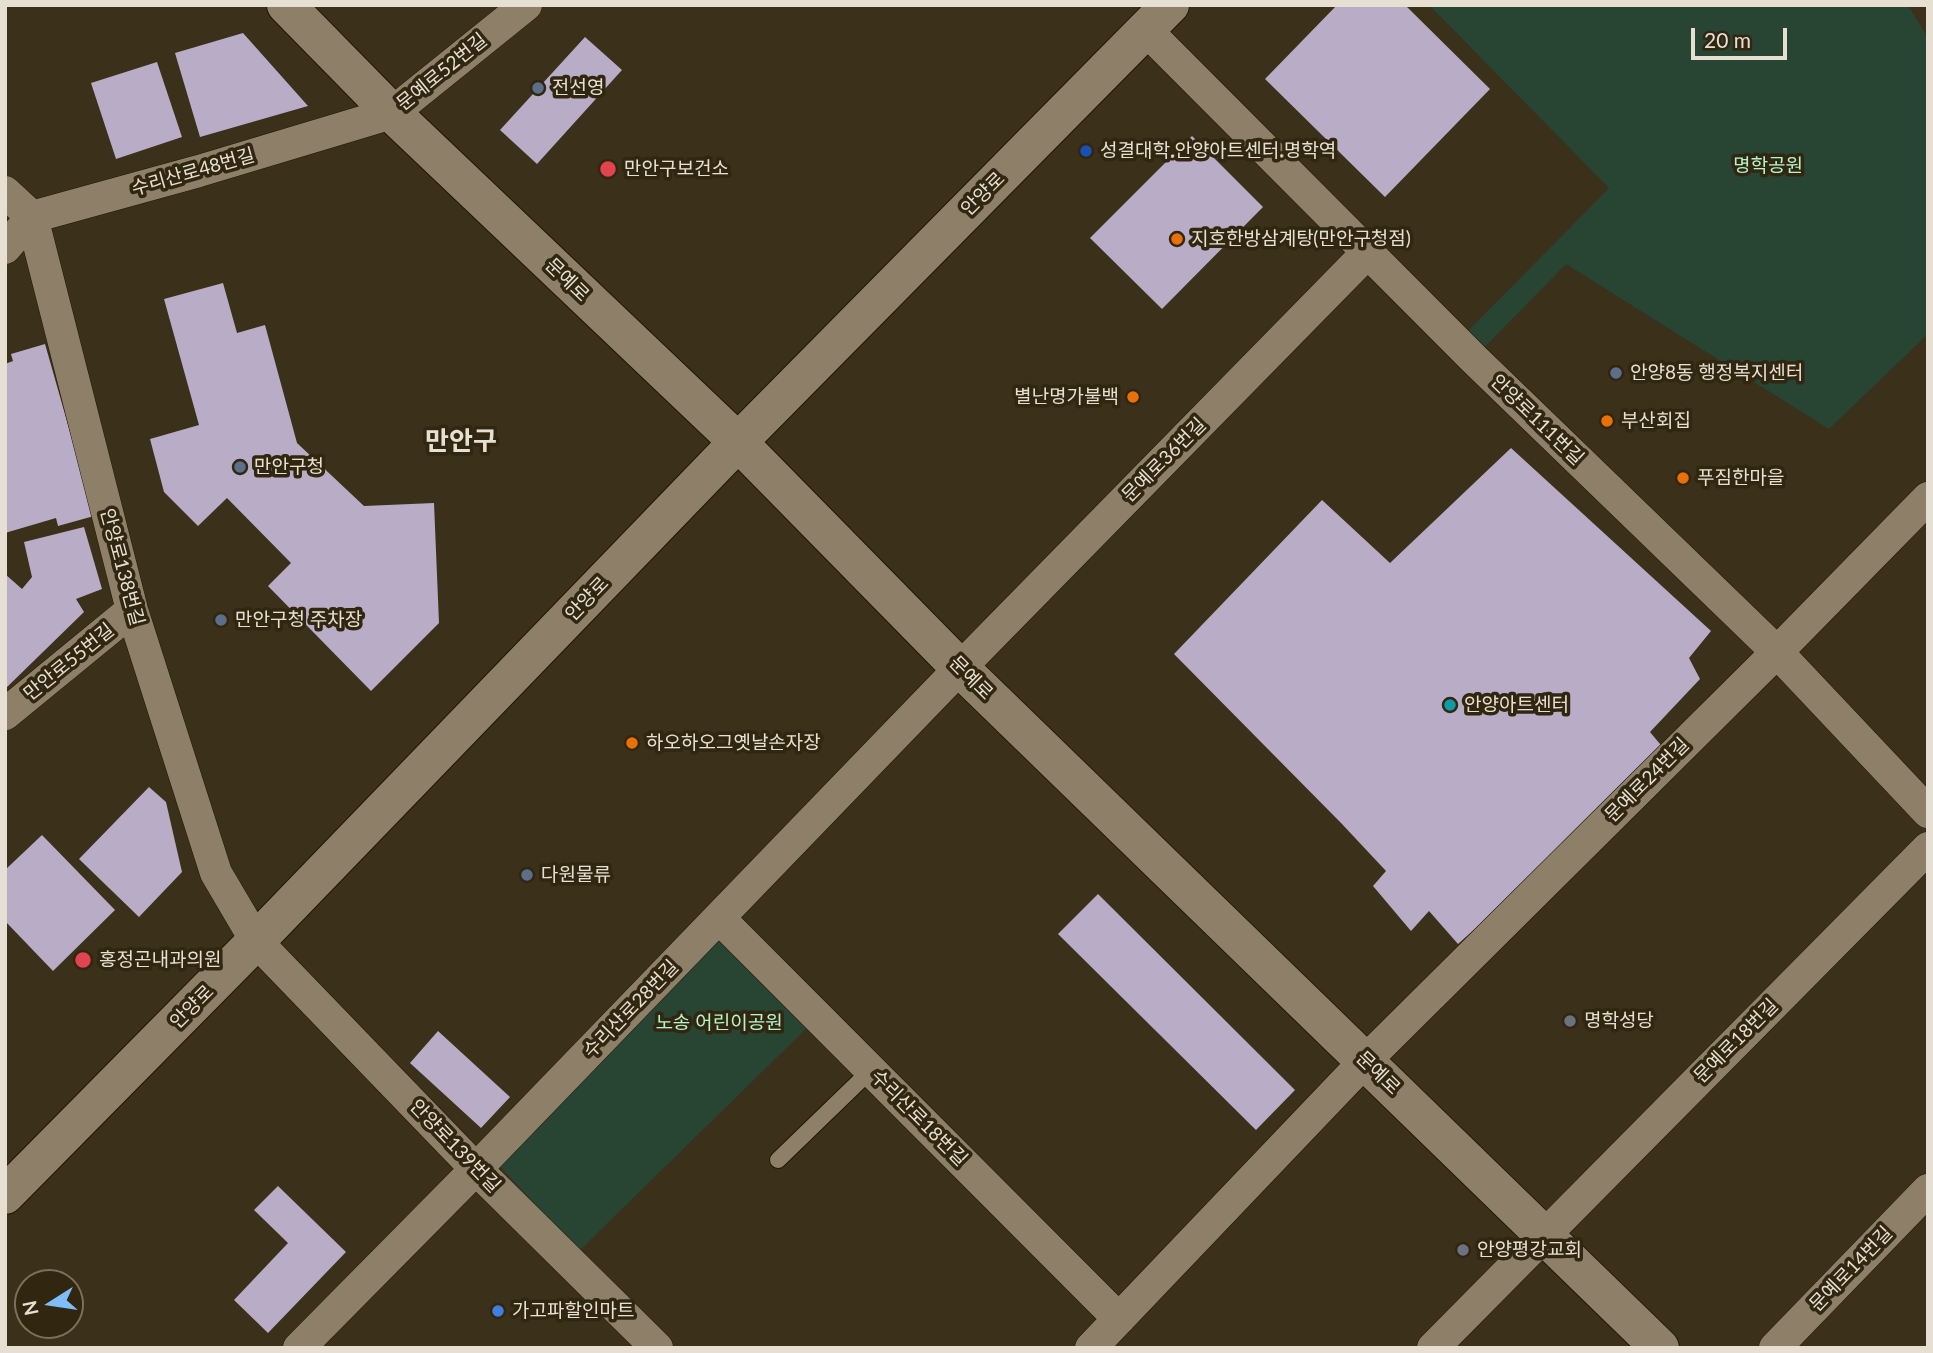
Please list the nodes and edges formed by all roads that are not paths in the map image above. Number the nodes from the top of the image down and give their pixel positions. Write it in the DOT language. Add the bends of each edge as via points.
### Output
graph roads {
  1 [pos="286,5"];
  2 [pos="526,5"];
  3 [pos="1158,18"];
  4 [pos="392,113"];
  5 [pos="5,192"];
  6 [pos="33,217"];
  7 [pos="5,248"];
  8 [pos="1368,253"];
  9 [pos="738,442"];
  10 [pos="1928,498"];
  11 [pos="132,610"];
  12 [pos="1777,652"];
  13 [pos="960,668"];
  14 [pos="5,714"];
  15 [pos="1928,812"];
  16 [pos="1928,848"];
  17 [pos="719,918"];
  18 [pos="256,941"];
  19 [pos="1365,1061"];
  20 [pos="871,1070"];
  21 [pos="778,1160"];
  22 [pos="476,1169"];
  23 [pos="5,1195"];
  24 [pos="1924,1201"];
  25 [pos="1545,1235"];
  26 [pos="1119,1319"];
  27 [pos="317,1342"];
  28 [pos="657,1348"];
  29 [pos="1091,1348"];
  30 [pos="1433,1348"];
  31 [pos="1660,1348"];
  32 [pos="1775,1348"];
  1 -- 4 [label="street, 문예로"];
  2 -- 4 [label="street, 문예로52번길"];
  3 -- 8 [label="street, 안양로111번길"];
  3 -- 9 [label="street, 안양로"];
  4 -- 6 [label="street, 수리산로48번길"];
  4 -- 9 [label="street, 문예로"];
  5 -- 6 [label="street"];
  6 -- 7 [label="street"];
  6 -- 11 [label="street, 안양로138번길"];
  8 -- 12 [label="street, 안양로111번길"];
  8 -- 13 [label="street, 문예로36번길"];
  9 -- 13 [label="street, 문예로"];
  9 -- 18 [label="street, 안양로"];
  10 -- 12 [label="street, 문예로24번길"];
  11 -- 14 [label="street, 만안로55번길"];
  11 -- 18 [label="street, 안양로138번길" via="216,873"];
  12 -- 15 [label="street, 안양로111번길"];
  12 -- 19 [label="street, 문예로24번길"];
  13 -- 17 [label="street, 수리산로28번길"];
  13 -- 19 [label="street, 문예로"];
  16 -- 25 [label="street, 문예로18번길"];
  17 -- 20 [label="street, 수리산로18번길"];
  17 -- 22 [label="street, 수리산로28번길"];
  18 -- 22 [label="street, 안양로139번길"];
  18 -- 23 [label="street, 안양로"];
  19 -- 25 [label="street, 문예로"];
  19 -- 26 [label="street"];
  20 -- 21 [label="lane"];
  20 -- 26 [label="street, 수리산로18번길"];
  22 -- 27 [label="street, 수리산로28번길"];
  22 -- 28 [label="street, 안양로139번길"];
  24 -- 32 [label="street, 문예로14번길"];
  25 -- 30 [label="street, 문예로18번길"];
  25 -- 31 [label="street, 문예로"];
  26 -- 29 [label="street"];
}
